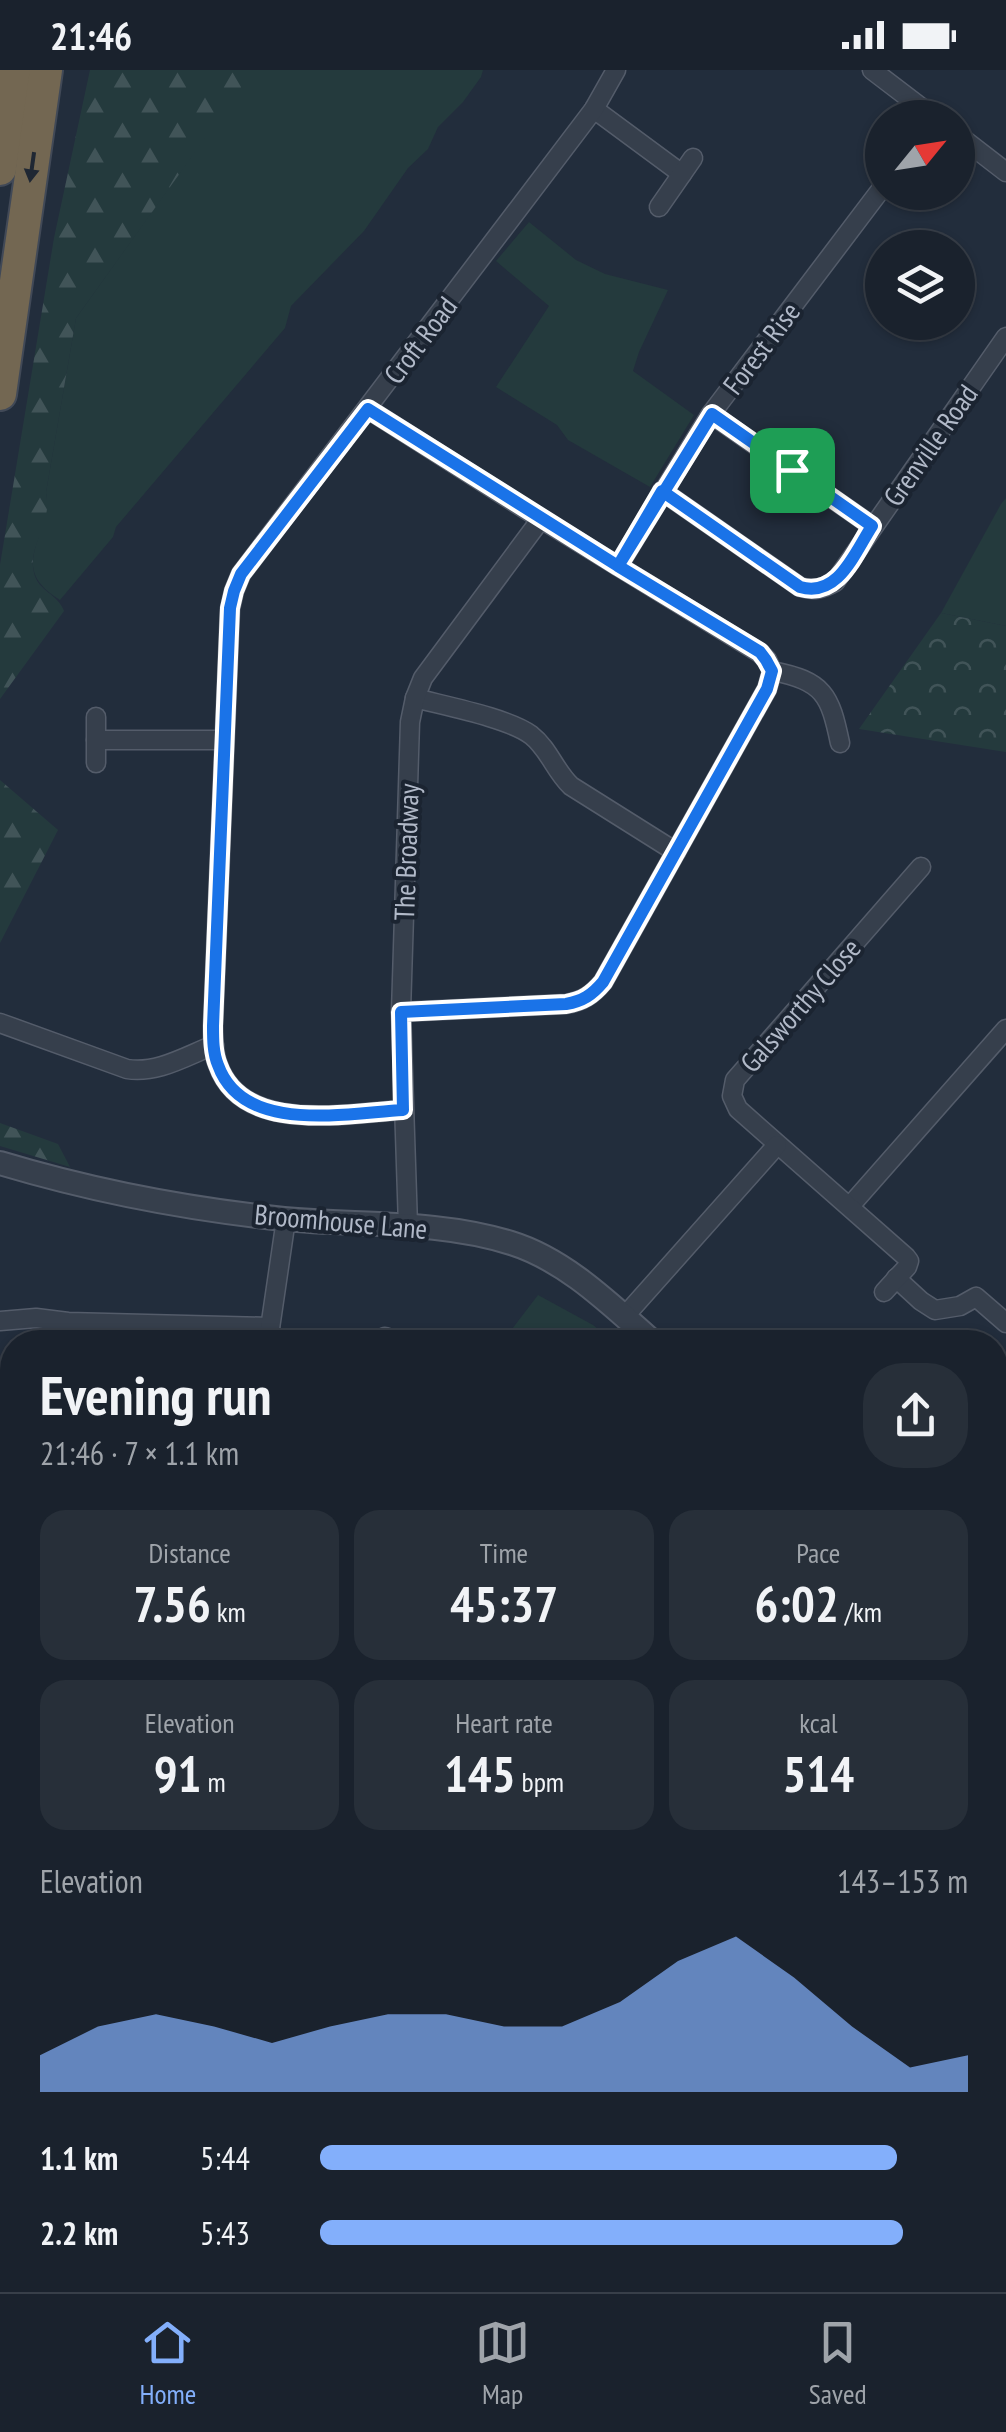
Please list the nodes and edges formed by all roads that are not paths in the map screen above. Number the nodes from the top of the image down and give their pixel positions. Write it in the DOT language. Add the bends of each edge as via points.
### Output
graph roads {
  1 [pos="16,70"];
  2 [pos="46,70"];
  3 [pos="616,70"];
  4 [pos="872,70"];
  5 [pos="911,100"];
  6 [pos="594,108"];
  7 [pos="975,148"];
  8 [pos="694,158"];
  9 [pos="0,169"];
  10 [pos="1006,172"];
  11 [pos="682,174"];
  12 [pos="659,207"];
  13 [pos="865,210"];
  14 [pos="1006,337"];
  15 [pos="0,394"];
  16 [pos="368,409"];
  17 [pos="712,414"];
  18 [pos="662,491"];
  19 [pos="541,519"];
  20 [pos="872,526"];
  21 [pos="618,566"];
  22 [pos="772,671"];
  23 [pos="415,698"];
  24 [pos="96,717"];
  25 [pos="96,740"];
  26 [pos="224,740"];
  27 [pos="840,743"];
  28 [pos="96,762"];
  29 [pos="676,852"];
  30 [pos="922,867"];
  31 [pos="401,1012"];
  32 [pos="0,1023"];
  33 [pos="1006,1029"];
  34 [pos="214,1045"];
  35 [pos="403,1110"];
  36 [pos="777,1145"];
  37 [pos="0,1163"];
  38 [pos="850,1206"];
  39 [pos="286,1219"];
  40 [pos="408,1226"];
  41 [pos="624,1318"];
  42 [pos="0,1321"];
  43 [pos="68,1322"];
  44 [pos="1006,1323"];
  45 [pos="68,1330"];
  46 [pos="192,1330"];
  47 [pos="270,1330"];
  48 [pos="638,1330"];
  1 -- 9 [label="highway"];
  2 -- 15 [label="highway, one-way"];
  3 -- 6 [label="street, Croft Road"];
  4 -- 5 [label="street"];
  6 -- 11 [label="street"];
  6 -- 16 [label="street, Croft Road"];
  7 -- 10 [label="street"];
  8 -- 11 [label="street"];
  11 -- 12 [label="street"];
  13 -- 17 [label="street, Forest Rise"];
  14 -- 20 [label="street, Grenville Road"];
  16 -- 19 [label="street"];
  16 -- 26 [label="street, Croft Road" via="241,574 230,608"];
  17 -- 18 [label="street, Forest Rise"];
  17 -- 20 [label="street"];
  18 -- 20 [label="street, Grenville Road" via="813,591 835,582"];
  18 -- 21 [label="street, Forest Rise"];
  19 -- 21 [label="street"];
  19 -- 23 [label="street, The Broadway"];
  21 -- 22 [label="street" via="760,652"];
  22 -- 27 [label="street" via="823,693"];
  22 -- 29 [label="street"];
  23 -- 29 [label="street" via="516,726 545,749 571,786"];
  23 -- 31 [label="street, The Broadway"];
  24 -- 25 [label="street"];
  25 -- 26 [label="street"];
  25 -- 28 [label="street"];
  26 -- 34 [label="street, Croft Road"];
  29 -- 31 [label="street" via="603,982 580,1002"];
  30 -- 36 [label="street, Galsworthy Close" via="735,1080 738,1109"];
  31 -- 35 [label="street, The Broadway"];
  32 -- 34 [label="street" via="139,1071"];
  33 -- 38 [label="street"];
  34 -- 35 [label="street, Croft Road" via="227,1082 272,1111 296,1116"];
  35 -- 40 [label="street, The Broadway"];
  36 -- 38 [label="street, Galsworthy Close"];
  36 -- 41 [label="street"];
  37 -- 39 [label="street, Broomhouse Lane" via="174,1204"];
  38 -- 44 [label="street, Galsworthy Close" via="909,1262 890,1285 935,1310 976,1297"];
  39 -- 40 [label="street, Broomhouse Lane"];
  39 -- 47 [label="street"];
  40 -- 41 [label="street, Broomhouse Lane" via="525,1248 562,1267"];
  41 -- 48 [label="street, Broomhouse Lane"];
  42 -- 43 [label="street"];
  43 -- 45 [label="street"];
  43 -- 46 [label="street"];
}
